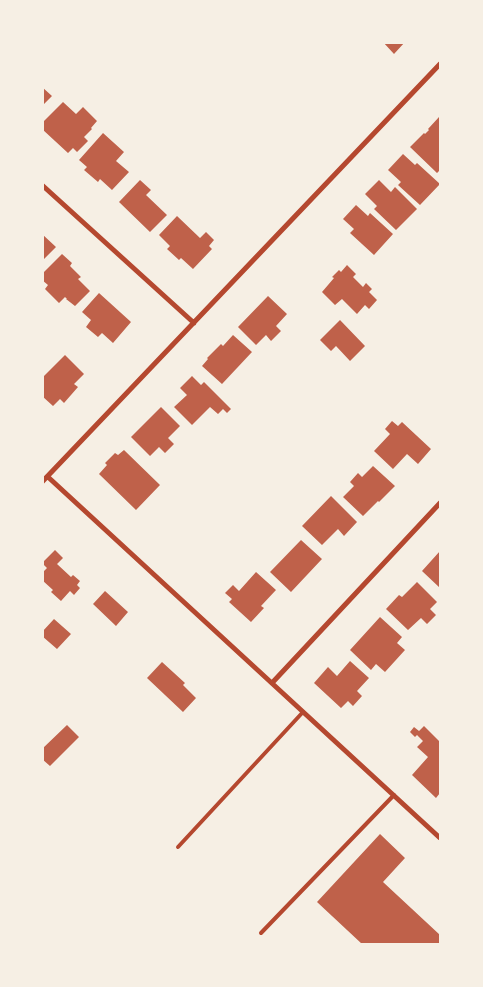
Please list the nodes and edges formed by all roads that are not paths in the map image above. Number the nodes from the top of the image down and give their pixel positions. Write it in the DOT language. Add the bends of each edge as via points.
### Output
graph roads {
  1 [pos="440,64"];
  2 [pos="42,185"];
  3 [pos="194,323"];
  4 [pos="48,477"];
  5 [pos="42,482"];
  6 [pos="440,503"];
  7 [pos="272,683"];
  8 [pos="303,712"];
  9 [pos="394,795"];
  10 [pos="440,838"];
  11 [pos="178,847"];
  12 [pos="261,933"];
  1 -- 3 [label="street"];
  2 -- 3 [label="street"];
  3 -- 4 [label="street"];
  4 -- 5 [label="street"];
  4 -- 7 [label="street"];
  6 -- 7 [label="street"];
  7 -- 8 [label="street"];
  8 -- 9 [label="street"];
  8 -- 11 [label="lane"];
  9 -- 10 [label="street"];
  9 -- 12 [label="lane"];
}
